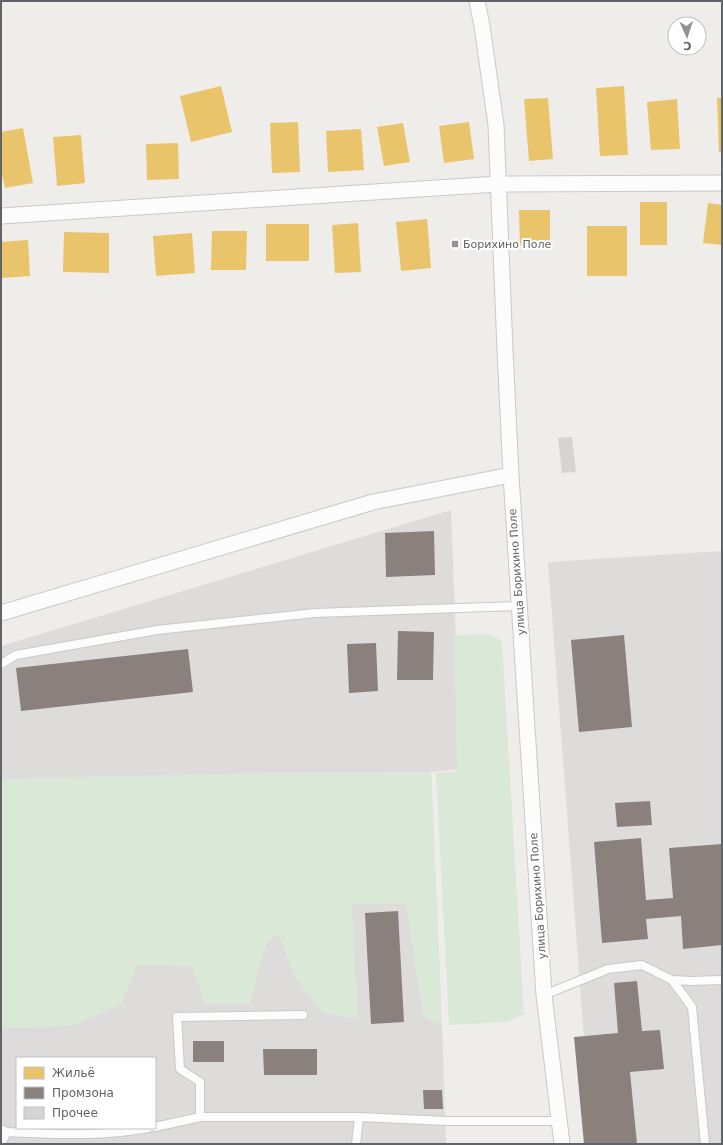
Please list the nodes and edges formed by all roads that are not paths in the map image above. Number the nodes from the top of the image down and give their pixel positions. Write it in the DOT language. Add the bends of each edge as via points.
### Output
graph roads {
  1 [pos="477,1"];
  2 [pos="722,183"];
  3 [pos="498,184"];
  4 [pos="1,216"];
  5 [pos="511,475"];
  6 [pos="520,606"];
  7 [pos="1,614"];
  8 [pos="1,664"];
  9 [pos="672,980"];
  10 [pos="722,980"];
  11 [pos="544,995"];
  12 [pos="302,1015"];
  13 [pos="200,1117"];
  14 [pos="359,1117"];
  15 [pos="560,1121"];
  16 [pos="156,1126"];
  17 [pos="142,1129"];
  18 [pos="4,1130"];
  19 [pos="1,1144"];
  20 [pos="356,1144"];
  21 [pos="562,1144"];
  22 [pos="706,1144"];
  1 -- 3 [label="street, улица Борихино Поле" via="496,125"];
  2 -- 3 [label="street"];
  3 -- 4 [label="street"];
  3 -- 5 [label="street, улица Борихино Поле"];
  5 -- 6 [label="street, улица Борихино Поле"];
  5 -- 7 [label="street" via="373,502"];
  6 -- 8 [label="lane" via="315,613 157,630 16,655"];
  6 -- 11 [label="street, улица Борихино Поле"];
  9 -- 10 [label="lane"];
  9 -- 11 [label="lane" via="642,965 614,968"];
  9 -- 22 [label="lane" via="692,1008"];
  11 -- 15 [label="street, улица Борихино Поле"];
  12 -- 13 [label="lane" via="177,1017 180,1069 200,1082"];
  13 -- 14 [label="lane"];
  13 -- 16 [label="lane"];
  14 -- 15 [label="lane" via="446,1121"];
  14 -- 20 [label="lane"];
  15 -- 21 [label="street, улица Борихино Поле"];
  17 -- 18 [label="lane" via="67,1134"];
  18 -- 19 [label="lane"];
}
